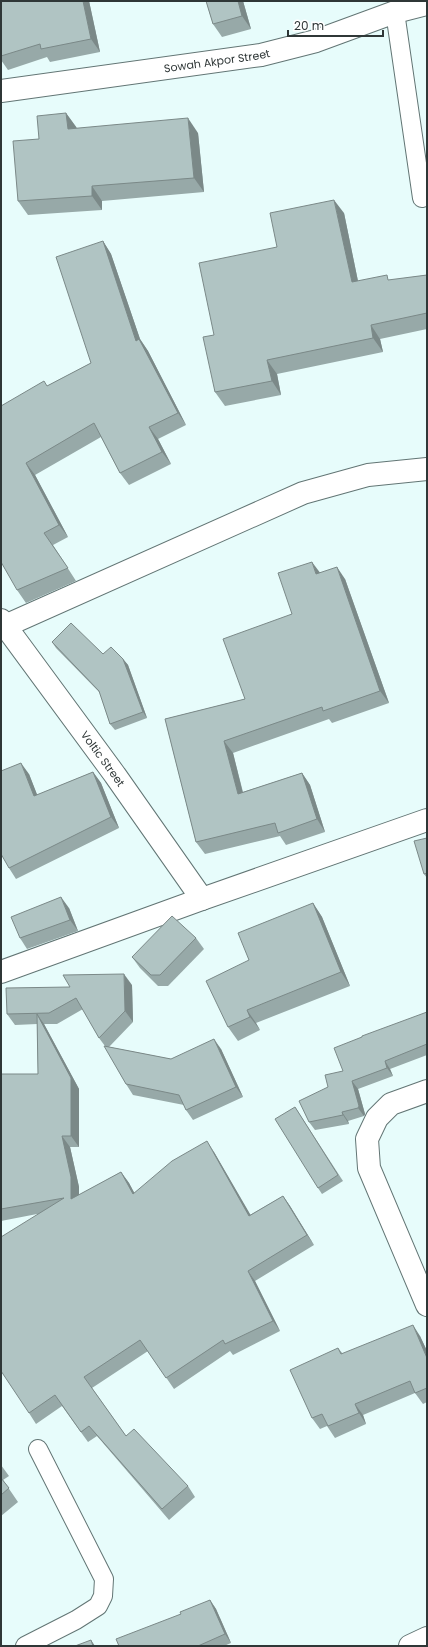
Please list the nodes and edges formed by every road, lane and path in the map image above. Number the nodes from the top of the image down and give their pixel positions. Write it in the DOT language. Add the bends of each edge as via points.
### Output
graph roads {
  1 [pos="427,4"];
  2 [pos="395,6"];
  3 [pos="1,91"];
  4 [pos="422,198"];
  5 [pos="427,469"];
  6 [pos="3,623"];
  7 [pos="427,820"];
  8 [pos="202,899"];
  9 [pos="1,972"];
  10 [pos="427,1091"];
  11 [pos="427,1305"];
  12 [pos="38,1448"];
  13 [pos="427,1638"];
  14 [pos="24,1646"];
  15 [pos="410,1646"];
  1 -- 2 [label="street, Sowah Akpor Street"];
  2 -- 3 [label="street, Sowah Akpor Street" via="316,41 261,55"];
  2 -- 4 [label="lane"];
  5 -- 6 [label="street" via="368,475 303,493"];
  6 -- 8 [label="street, Voltic Street" via="115,774"];
  7 -- 8 [label="street"];
  8 -- 9 [label="street"];
  10 -- 11 [label="street" via="391,1104 377,1118 367,1139 369,1168"];
  12 -- 14 [label="lane" via="104,1579 103,1596 98,1606 76,1620"];
  13 -- 15 [label="street"];
}
